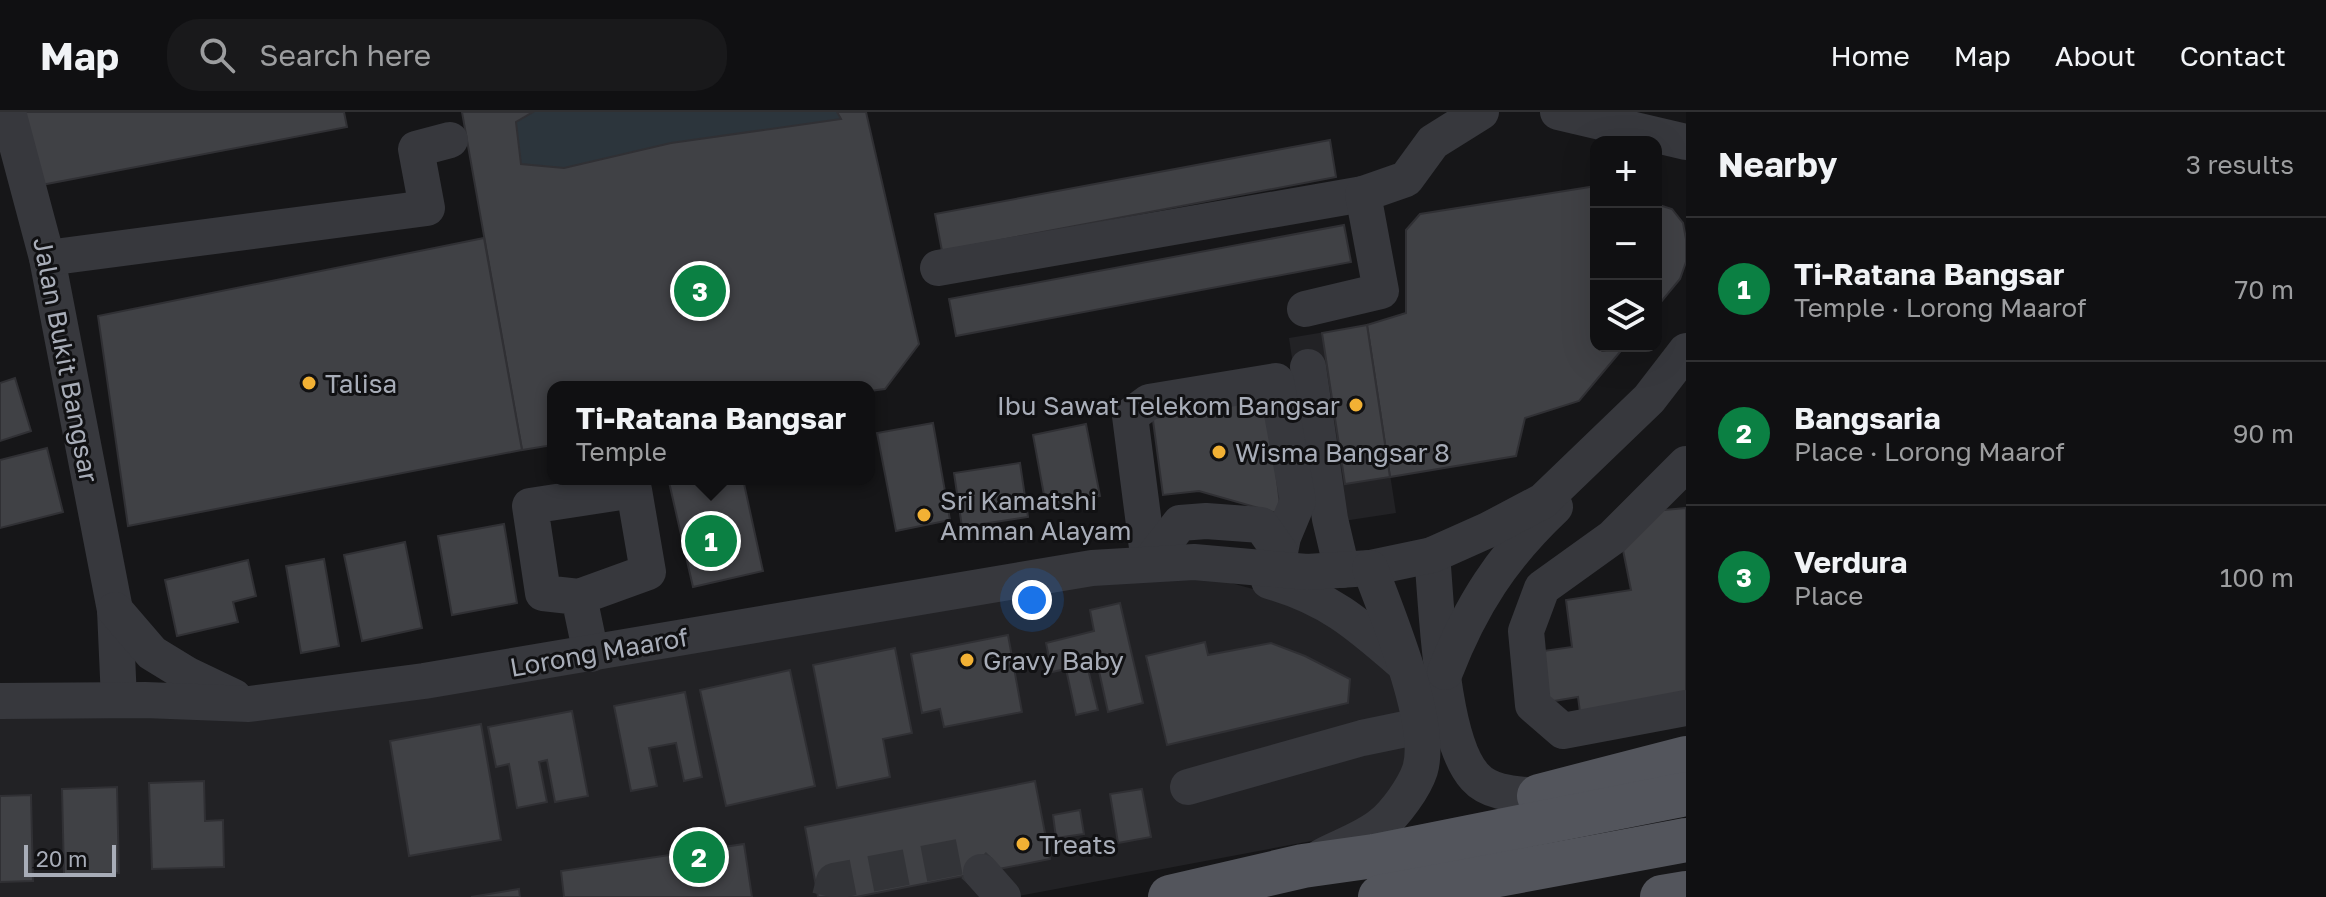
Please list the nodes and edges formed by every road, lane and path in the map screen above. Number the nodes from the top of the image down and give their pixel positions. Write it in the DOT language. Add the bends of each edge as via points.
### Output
graph roads {
  1 [pos="8,112"];
  2 [pos="1481,112"];
  3 [pos="1558,112"];
  4 [pos="1632,120"];
  5 [pos="450,140"];
  6 [pos="1686,142"];
  7 [pos="1363,194"];
  8 [pos="47,258"];
  9 [pos="938,268"];
  10 [pos="1305,309"];
  11 [pos="1686,351"];
  12 [pos="1308,367"];
  13 [pos="1595,450"];
  14 [pos="1686,464"];
  15 [pos="1432,555"];
  16 [pos="1280,560"];
  17 [pos="1194,562"];
  18 [pos="1149,563"];
  19 [pos="1356,569"];
  20 [pos="579,597"];
  21 [pos="115,610"];
  22 [pos="591,654"];
  23 [pos="1407,667"];
  24 [pos="1443,678"];
  25 [pos="3,691"];
  26 [pos="119,700"];
  27 [pos="249,704"];
  28 [pos="1686,708"];
  29 [pos="1420,726"];
  30 [pos="1686,758"];
  31 [pos="1188,787"];
  32 [pos="1686,794"];
  33 [pos="1538,796"];
  34 [pos="1686,840"];
  35 [pos="1303,866"];
  36 [pos="1686,893"];
  37 [pos="1170,897"];
  38 [pos="1380,897"];
  39 [pos="1662,897"];
  1 -- 8 [label="street, Jalan Bukit Bangsar"];
  2 -- 7 [label="street" via="1433,142 1406,179"];
  3 -- 4 [label="street"];
  4 -- 6 [label="street"];
  5 -- 8 [label="street" via="416,149 427,208"];
  7 -- 9 [label="street"];
  7 -- 10 [label="street" via="1381,291"];
  8 -- 21 [label="street, Jalan Bukit Bangsar"];
  11 -- 13 [label="street" via="1649,399"];
  12 -- 19 [label="street" via="1330,519"];
  13 -- 15 [label="street, Lorong Maarof" via="1543,501"];
  13 -- 24 [label="street" via="1556,505 1498,568 1475,604"];
  14 -- 28 [label="street" via="1613,537 1542,588 1526,631 1533,705 1563,731"];
  15 -- 19 [label="street, Lorong Maarof"];
  15 -- 24 [label="street"];
  16 -- 17 [label="street, Lorong Maarof"];
  16 -- 18 [label="street" via="1261,525 1206,521 1180,523"];
  16 -- 18 [label="street" via="1298,501 1276,381 1149,402 1130,416 1146,480"];
  16 -- 19 [label="street, Lorong Maarof" via="1307,572"];
  17 -- 18 [label="street, Lorong Maarof"];
  17 -- 23 [label="street, Lorong Maarof" via="1313,596 1361,626"];
  18 -- 22 [label="street, Lorong Maarof" via="1022,578"];
  19 -- 23 [label="street"];
  20 -- 22 [label="street"];
  21 -- 26 [label="street, Jalan Bukit Bangsar"];
  21 -- 27 [label="street, Jalan Bukit Bangsar" via="152,653"];
  22 -- 27 [label="street, Lorong Maarof"];
  23 -- 29 [label="street"];
  24 -- 33 [label="street" via="1460,748 1476,779 1501,792"];
  25 -- 26 [label="street, Lorong Maarof"];
  26 -- 27 [label="street, Lorong Maarof"];
  29 -- 31 [label="street"];
  29 -- 35 [label="street" via="1419,771 1392,813 1380,826"];
  30 -- 33 [label="main road"];
  32 -- 35 [label="main road"];
  33 -- 35 [label="main road" via="1409,829"];
  34 -- 38 [label="main road"];
  35 -- 37 [label="main road"];
  36 -- 39 [label="main road"];
}
